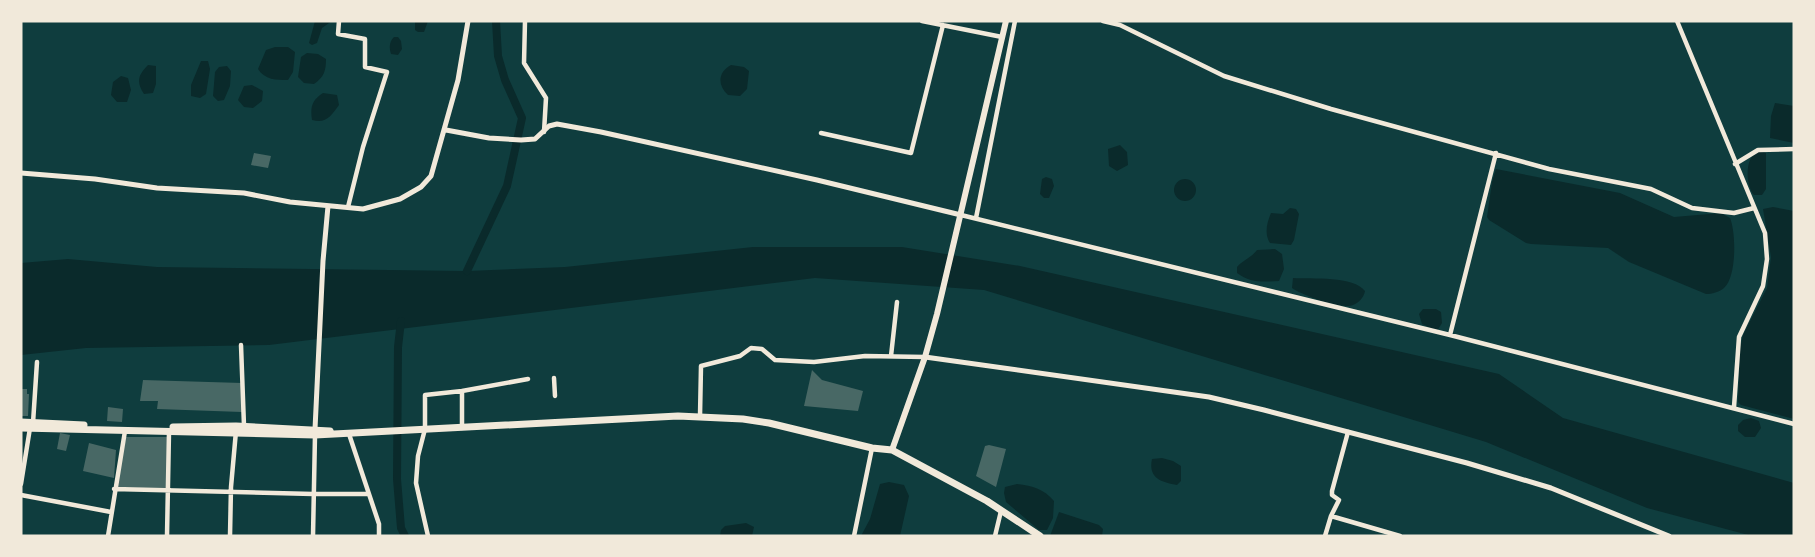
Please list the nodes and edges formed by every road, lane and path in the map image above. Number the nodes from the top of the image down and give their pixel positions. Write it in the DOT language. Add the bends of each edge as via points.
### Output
graph roads {
  1 [pos="339,21"];
  2 [pos="468,21"];
  3 [pos="525,21"];
  4 [pos="922,21"];
  5 [pos="1006,21"];
  6 [pos="1015,21"];
  7 [pos="1102,21"];
  8 [pos="1677,21"];
  9 [pos="943,25"];
  10 [pos="1002,37"];
  11 [pos="446,130"];
  12 [pos="544,132"];
  13 [pos="821,133"];
  14 [pos="1794,149"];
  15 [pos="1496,153"];
  16 [pos="1735,164"];
  17 [pos="21,173"];
  18 [pos="328,206"];
  19 [pos="348,207"];
  20 [pos="1754,207"];
  21 [pos="961,215"];
  22 [pos="976,218"];
  23 [pos="897,302"];
  24 [pos="1450,335"];
  25 [pos="242,345"];
  26 [pos="891,356"];
  27 [pos="925,357"];
  28 [pos="37,362"];
  29 [pos="554,378"];
  30 [pos="528,379"];
  31 [pos="462,391"];
  32 [pos="555,396"];
  33 [pos="1734,407"];
  34 [pos="700,416"];
  35 [pos="21,422"];
  36 [pos="1794,424"];
  37 [pos="31,425"];
  38 [pos="21,428"];
  39 [pos="462,428"];
  40 [pos="239,429"];
  41 [pos="425,429"];
  42 [pos="125,431"];
  43 [pos="169,432"];
  44 [pos="315,432"];
  45 [pos="1348,432"];
  46 [pos="349,434"];
  47 [pos="872,448"];
  48 [pos="892,450"];
  49 [pos="21,484"];
  50 [pos="114,489"];
  51 [pos="169,491"];
  52 [pos="231,492"];
  53 [pos="369,494"];
  54 [pos="21,495"];
  55 [pos="314,495"];
  56 [pos="1001,511"];
  57 [pos="111,512"];
  58 [pos="1331,516"];
  59 [pos="108,536"];
  60 [pos="167,536"];
  61 [pos="230,536"];
  62 [pos="313,536"];
  63 [pos="379,536"];
  64 [pos="428,536"];
  65 [pos="854,536"];
  66 [pos="995,536"];
  67 [pos="1040,536"];
  68 [pos="1325,536"];
  69 [pos="1400,536"];
  70 [pos="1669,536"];
  1 -- 19 [label="street" via="338,34 365,39 365,67 387,72"];
  2 -- 11 [label="street"];
  3 -- 12 [label="street" via="524,63 546,98"];
  4 -- 9 [label="street"];
  5 -- 10 [label="main road"];
  6 -- 22 [label="street"];
  7 -- 15 [label="street" via="1120,25 1224,76"];
  8 -- 16 [label="street"];
  9 -- 10 [label="street"];
  9 -- 13 [label="street" via="911,153"];
  10 -- 21 [label="main road"];
  11 -- 12 [label="street" via="521,140 535,139"];
  11 -- 19 [label="street" via="431,176 421,187 372,208"];
  12 -- 21 [label="street" via="557,124 601,132"];
  14 -- 16 [label="street" via="1758,150"];
  15 -- 20 [label="street" via="1549,169 1651,189 1692,208 1734,213"];
  15 -- 24 [label="street"];
  16 -- 20 [label="street"];
  17 -- 18 [label="street" via="244,193"];
  18 -- 19 [label="street"];
  18 -- 44 [label="street"];
  20 -- 33 [label="street" via="1765,233 1767,259 1763,286 1739,337"];
  21 -- 22 [label="street"];
  21 -- 27 [label="main road"];
  22 -- 24 [label="street"];
  23 -- 26 [label="street"];
  24 -- 33 [label="street"];
  25 -- 40 [label="street"];
  26 -- 27 [label="street"];
  26 -- 34 [label="street" via="814,362 775,360 762,349 751,348 740,356 701,366"];
  27 -- 45 [label="street" via="1209,397"];
  27 -- 48 [label="main road"];
  28 -- 37 [label="street"];
  29 -- 32 [label="street"];
  30 -- 31 [label="street"];
  31 -- 39 [label="street"];
  31 -- 41 [label="street" via="425,394"];
  33 -- 36 [label="street"];
  34 -- 39 [label="main road"];
  34 -- 47 [label="main road" via="769,423"];
  35 -- 37 [label="main road"];
  37 -- 38 [label="main road"];
  37 -- 40 [label="main road"];
  37 -- 42 [label="main road"];
  37 -- 49 [label="street"];
  39 -- 41 [label="main road"];
  40 -- 43 [label="main road"];
  40 -- 44 [label="main road"];
  40 -- 52 [label="street"];
  41 -- 46 [label="main road"];
  41 -- 64 [label="street" via="416,483"];
  42 -- 43 [label="main road"];
  42 -- 50 [label="street"];
  43 -- 51 [label="street"];
  44 -- 46 [label="main road"];
  44 -- 55 [label="street"];
  45 -- 58 [label="street" via="1332,491 1340,500"];
  45 -- 70 [label="street" via="1551,489"];
  46 -- 53 [label="street"];
  47 -- 48 [label="main road"];
  47 -- 65 [label="street"];
  48 -- 56 [label="main road"];
  50 -- 51 [label="street"];
  50 -- 57 [label="street"];
  51 -- 52 [label="street"];
  51 -- 60 [label="street"];
  52 -- 55 [label="street"];
  52 -- 61 [label="street"];
  53 -- 55 [label="street"];
  53 -- 63 [label="street"];
  54 -- 57 [label="street"];
  55 -- 62 [label="street"];
  56 -- 66 [label="street"];
  56 -- 67 [label="main road"];
  57 -- 59 [label="street"];
  58 -- 68 [label="street"];
  58 -- 69 [label="street"];
}
